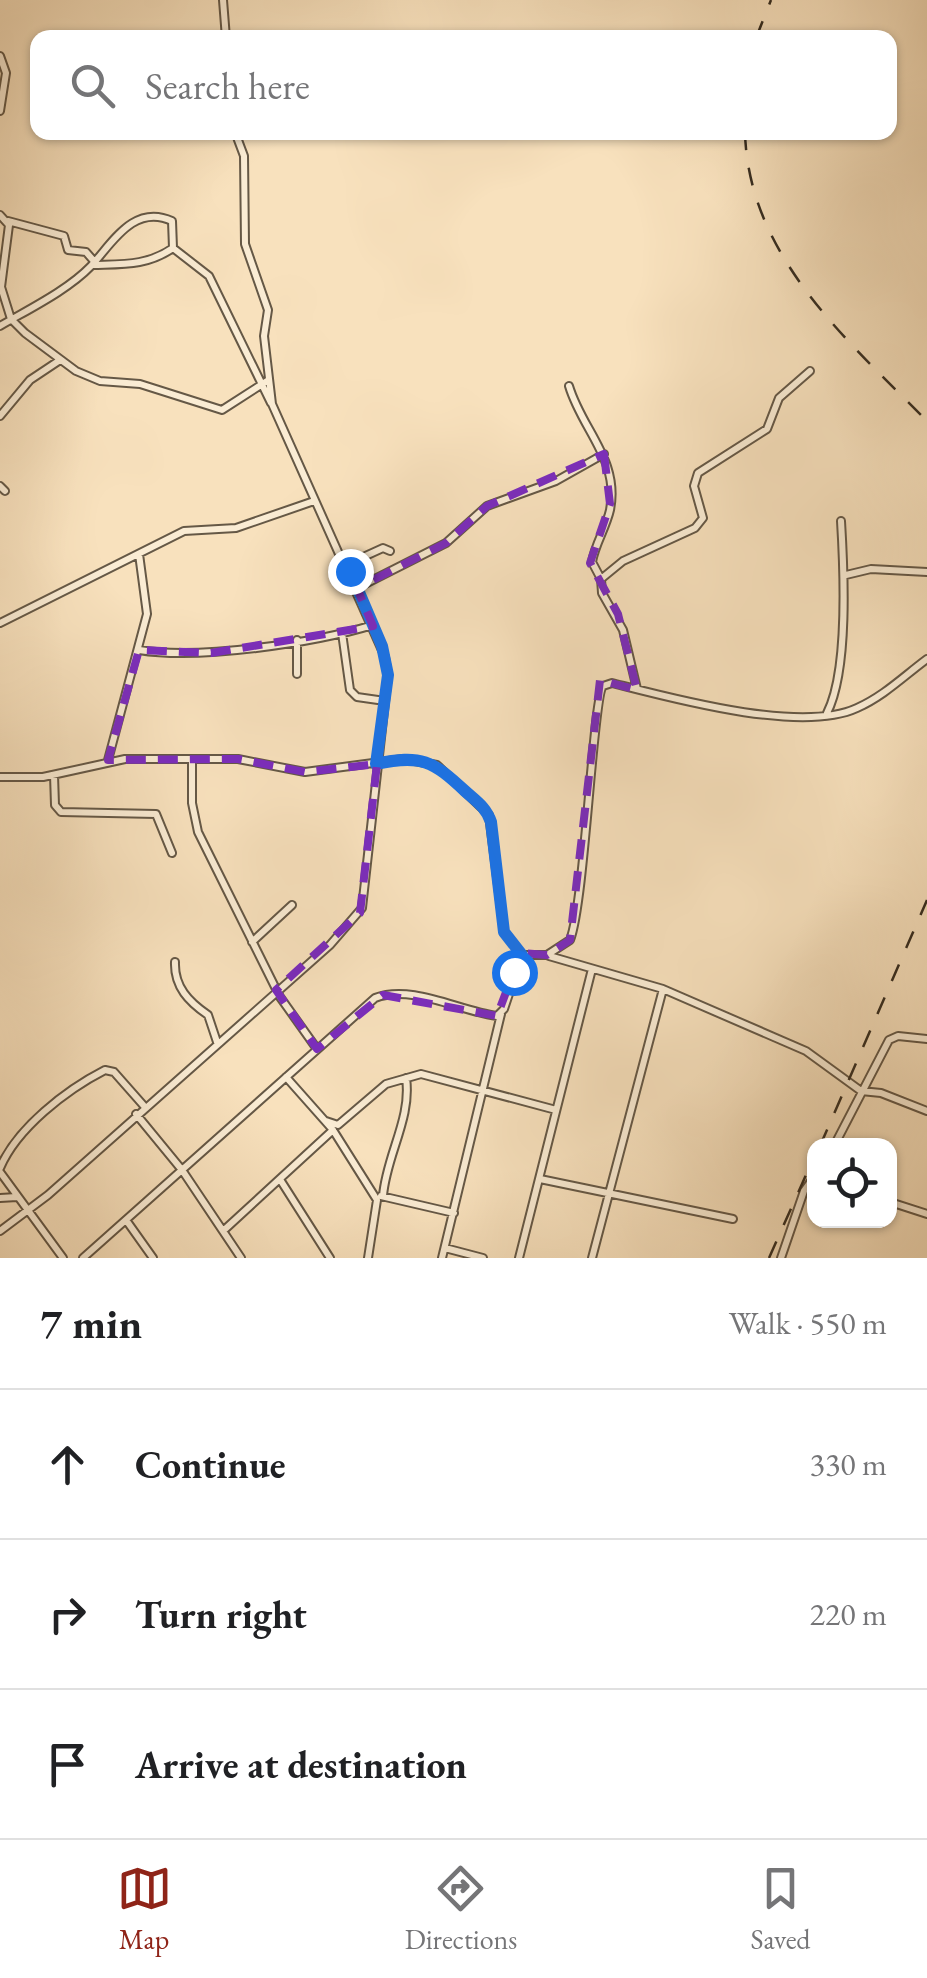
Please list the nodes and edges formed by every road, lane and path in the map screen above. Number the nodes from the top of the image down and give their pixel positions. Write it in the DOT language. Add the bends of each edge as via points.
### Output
graph roads {
  1 [pos="223,0"];
  2 [pos="225,30"];
  3 [pos="0,56"];
  4 [pos="0,112"];
  5 [pos="239,140"];
  6 [pos="0,215"];
  7 [pos="8,221"];
  8 [pos="173,248"];
  9 [pos="93,263"];
  10 [pos="12,319"];
  11 [pos="0,326"];
  12 [pos="60,360"];
  13 [pos="810,371"];
  14 [pos="264,383"];
  15 [pos="569,386"];
  16 [pos="0,416"];
  17 [pos="604,454"];
  18 [pos="314,501"];
  19 [pos="841,521"];
  20 [pos="390,552"];
  21 [pos="139,554"];
  22 [pos="350,571"];
  23 [pos="927,572"];
  24 [pos="846,574"];
  25 [pos="601,579"];
  26 [pos="356,588"];
  27 [pos="0,623"];
  28 [pos="373,625"];
  29 [pos="342,633"];
  30 [pos="298,640"];
  31 [pos="139,650"];
  32 [pos="927,658"];
  33 [pos="297,674"];
  34 [pos="638,690"];
  35 [pos="384,701"];
  36 [pos="827,714"];
  37 [pos="108,760"];
  38 [pos="192,760"];
  39 [pos="376,764"];
  40 [pos="54,775"];
  41 [pos="0,777"];
  42 [pos="172,853"];
  43 [pos="292,904"];
  44 [pos="252,942"];
  45 [pos="522,955"];
  46 [pos="548,955"];
  47 [pos="175,962"];
  48 [pos="592,969"];
  49 [pos="663,988"];
  50 [pos="276,990"];
  51 [pos="501,1014"];
  52 [pos="927,1039"];
  53 [pos="217,1042"];
  54 [pos="317,1050"];
  55 [pos="286,1077"];
  56 [pos="406,1078"];
  57 [pos="485,1089"];
  58 [pos="861,1091"];
  59 [pos="144,1106"];
  60 [pos="557,1110"];
  61 [pos="927,1111"];
  62 [pos="136,1114"];
  63 [pos="326,1121"];
  64 [pos="333,1130"];
  65 [pos="838,1138"];
  66 [pos="0,1170"];
  67 [pos="182,1170"];
  68 [pos="540,1179"];
  69 [pos="281,1181"];
  70 [pos="807,1188"];
  71 [pos="611,1195"];
  72 [pos="379,1196"];
  73 [pos="0,1198"];
  74 [pos="17,1198"];
  75 [pos="897,1204"];
  76 [pos="29,1210"];
  77 [pos="454,1212"];
  78 [pos="927,1214"];
  79 [pos="734,1219"];
  80 [pos="126,1220"];
  81 [pos="0,1231"];
  82 [pos="223,1231"];
  83 [pos="445,1248"];
  84 [pos="63,1258"];
  85 [pos="83,1258"];
  86 [pos="153,1258"];
  87 [pos="241,1258"];
  88 [pos="330,1258"];
  89 [pos="368,1258"];
  90 [pos="442,1258"];
  91 [pos="483,1258"];
  92 [pos="519,1258"];
  93 [pos="592,1258"];
  94 [pos="780,1258"];
  1 -- 2 [label="street"];
  3 -- 4 [label="street" via="6,74"];
  5 -- 14 [label="street" via="247,252 268,310"];
  6 -- 7 [label="street"];
  7 -- 9 [label="street" via="64,236 68,250 86,252"];
  7 -- 10 [label="street" via="1,287"];
  8 -- 9 [label="street" via="134,266"];
  8 -- 9 [label="street" via="172,221 160,217 122,228"];
  8 -- 14 [label="street" via="208,276"];
  9 -- 10 [label="street"];
  10 -- 11 [label="street"];
  10 -- 12 [label="street"];
  12 -- 14 [label="street" via="100,382 154,387 222,410"];
  12 -- 16 [label="street" via="30,380"];
  13 -- 25 [label="street" via="779,398 766,429 698,472 694,486 703,518 695,528 623,561"];
  14 -- 18 [label="street"];
  15 -- 17 [label="street"];
  17 -- 25 [label="street" via="610,504 592,562"];
  17 -- 26 [label="street" via="556,482 487,506 446,543"];
  18 -- 21 [label="street" via="245,526 184,530"];
  18 -- 22 [label="street"];
  19 -- 24 [label="street"];
  20 -- 22 [label="street" via="372,552"];
  21 -- 27 [label="street"];
  21 -- 31 [label="street" via="148,607"];
  22 -- 26 [label="street"];
  23 -- 24 [label="street"];
  24 -- 36 [label="street"];
  25 -- 34 [label="street"];
  26 -- 28 [label="street"];
  28 -- 29 [label="street"];
  28 -- 35 [label="street" via="386,658"];
  29 -- 30 [label="street"];
  29 -- 35 [label="street" via="350,690"];
  30 -- 31 [label="street" via="184,655"];
  30 -- 33 [label="street"];
  31 -- 37 [label="street"];
  32 -- 36 [label="street" via="889,690 855,709"];
  34 -- 36 [label="street" via="723,710"];
  34 -- 46 [label="street" via="612,683 598,691 574,928 570,940"];
  35 -- 39 [label="street"];
  37 -- 38 [label="street"];
  37 -- 40 [label="street"];
  38 -- 39 [label="street" via="238,759 306,772"];
  38 -- 44 [label="street" via="198,832"];
  39 -- 45 [label="street" via="402,759 438,766 484,808 504,932"];
  39 -- 50 [label="street" via="360,912"];
  40 -- 41 [label="street"];
  40 -- 42 [label="street" via="60,812 156,814"];
  43 -- 44 [label="street"];
  44 -- 50 [label="street"];
  45 -- 46 [label="street"];
  45 -- 51 [label="street"];
  46 -- 48 [label="street"];
  47 -- 53 [label="street" via="182,991 208,1015"];
  48 -- 49 [label="street"];
  48 -- 60 [label="street"];
  49 -- 58 [label="street" via="806,1050"];
  49 -- 71 [label="street"];
  50 -- 53 [label="street"];
  50 -- 54 [label="street"];
  51 -- 54 [label="street" via="383,995"];
  51 -- 57 [label="street"];
  52 -- 58 [label="street" via="892,1038"];
  53 -- 59 [label="street"];
  54 -- 55 [label="street"];
  55 -- 63 [label="street"];
  55 -- 67 [label="street"];
  56 -- 57 [label="street" via="424,1074"];
  56 -- 63 [label="street" via="386,1084 341,1124"];
  56 -- 72 [label="street" via="407,1104"];
  57 -- 60 [label="street"];
  57 -- 77 [label="street"];
  58 -- 61 [label="street"];
  58 -- 65 [label="street"];
  59 -- 62 [label="street"];
  59 -- 66 [label="street" via="114,1072 104,1070 10,1148"];
  60 -- 68 [label="street"];
  62 -- 67 [label="street"];
  62 -- 76 [label="street"];
  63 -- 64 [label="street"];
  64 -- 69 [label="street"];
  64 -- 72 [label="street"];
  66 -- 74 [label="street"];
  67 -- 80 [label="street"];
  67 -- 82 [label="street"];
  68 -- 71 [label="street"];
  68 -- 92 [label="street"];
  69 -- 82 [label="street"];
  69 -- 88 [label="street"];
  70 -- 94 [label="street"];
  71 -- 79 [label="street"];
  71 -- 93 [label="street"];
  72 -- 77 [label="street"];
  72 -- 89 [label="street"];
  73 -- 74 [label="street"];
  74 -- 76 [label="street"];
  75 -- 78 [label="street"];
  76 -- 81 [label="street"];
  76 -- 84 [label="street"];
  77 -- 83 [label="street"];
  80 -- 85 [label="street"];
  80 -- 86 [label="street"];
  82 -- 87 [label="street"];
  83 -- 90 [label="street"];
  83 -- 91 [label="street"];
}
